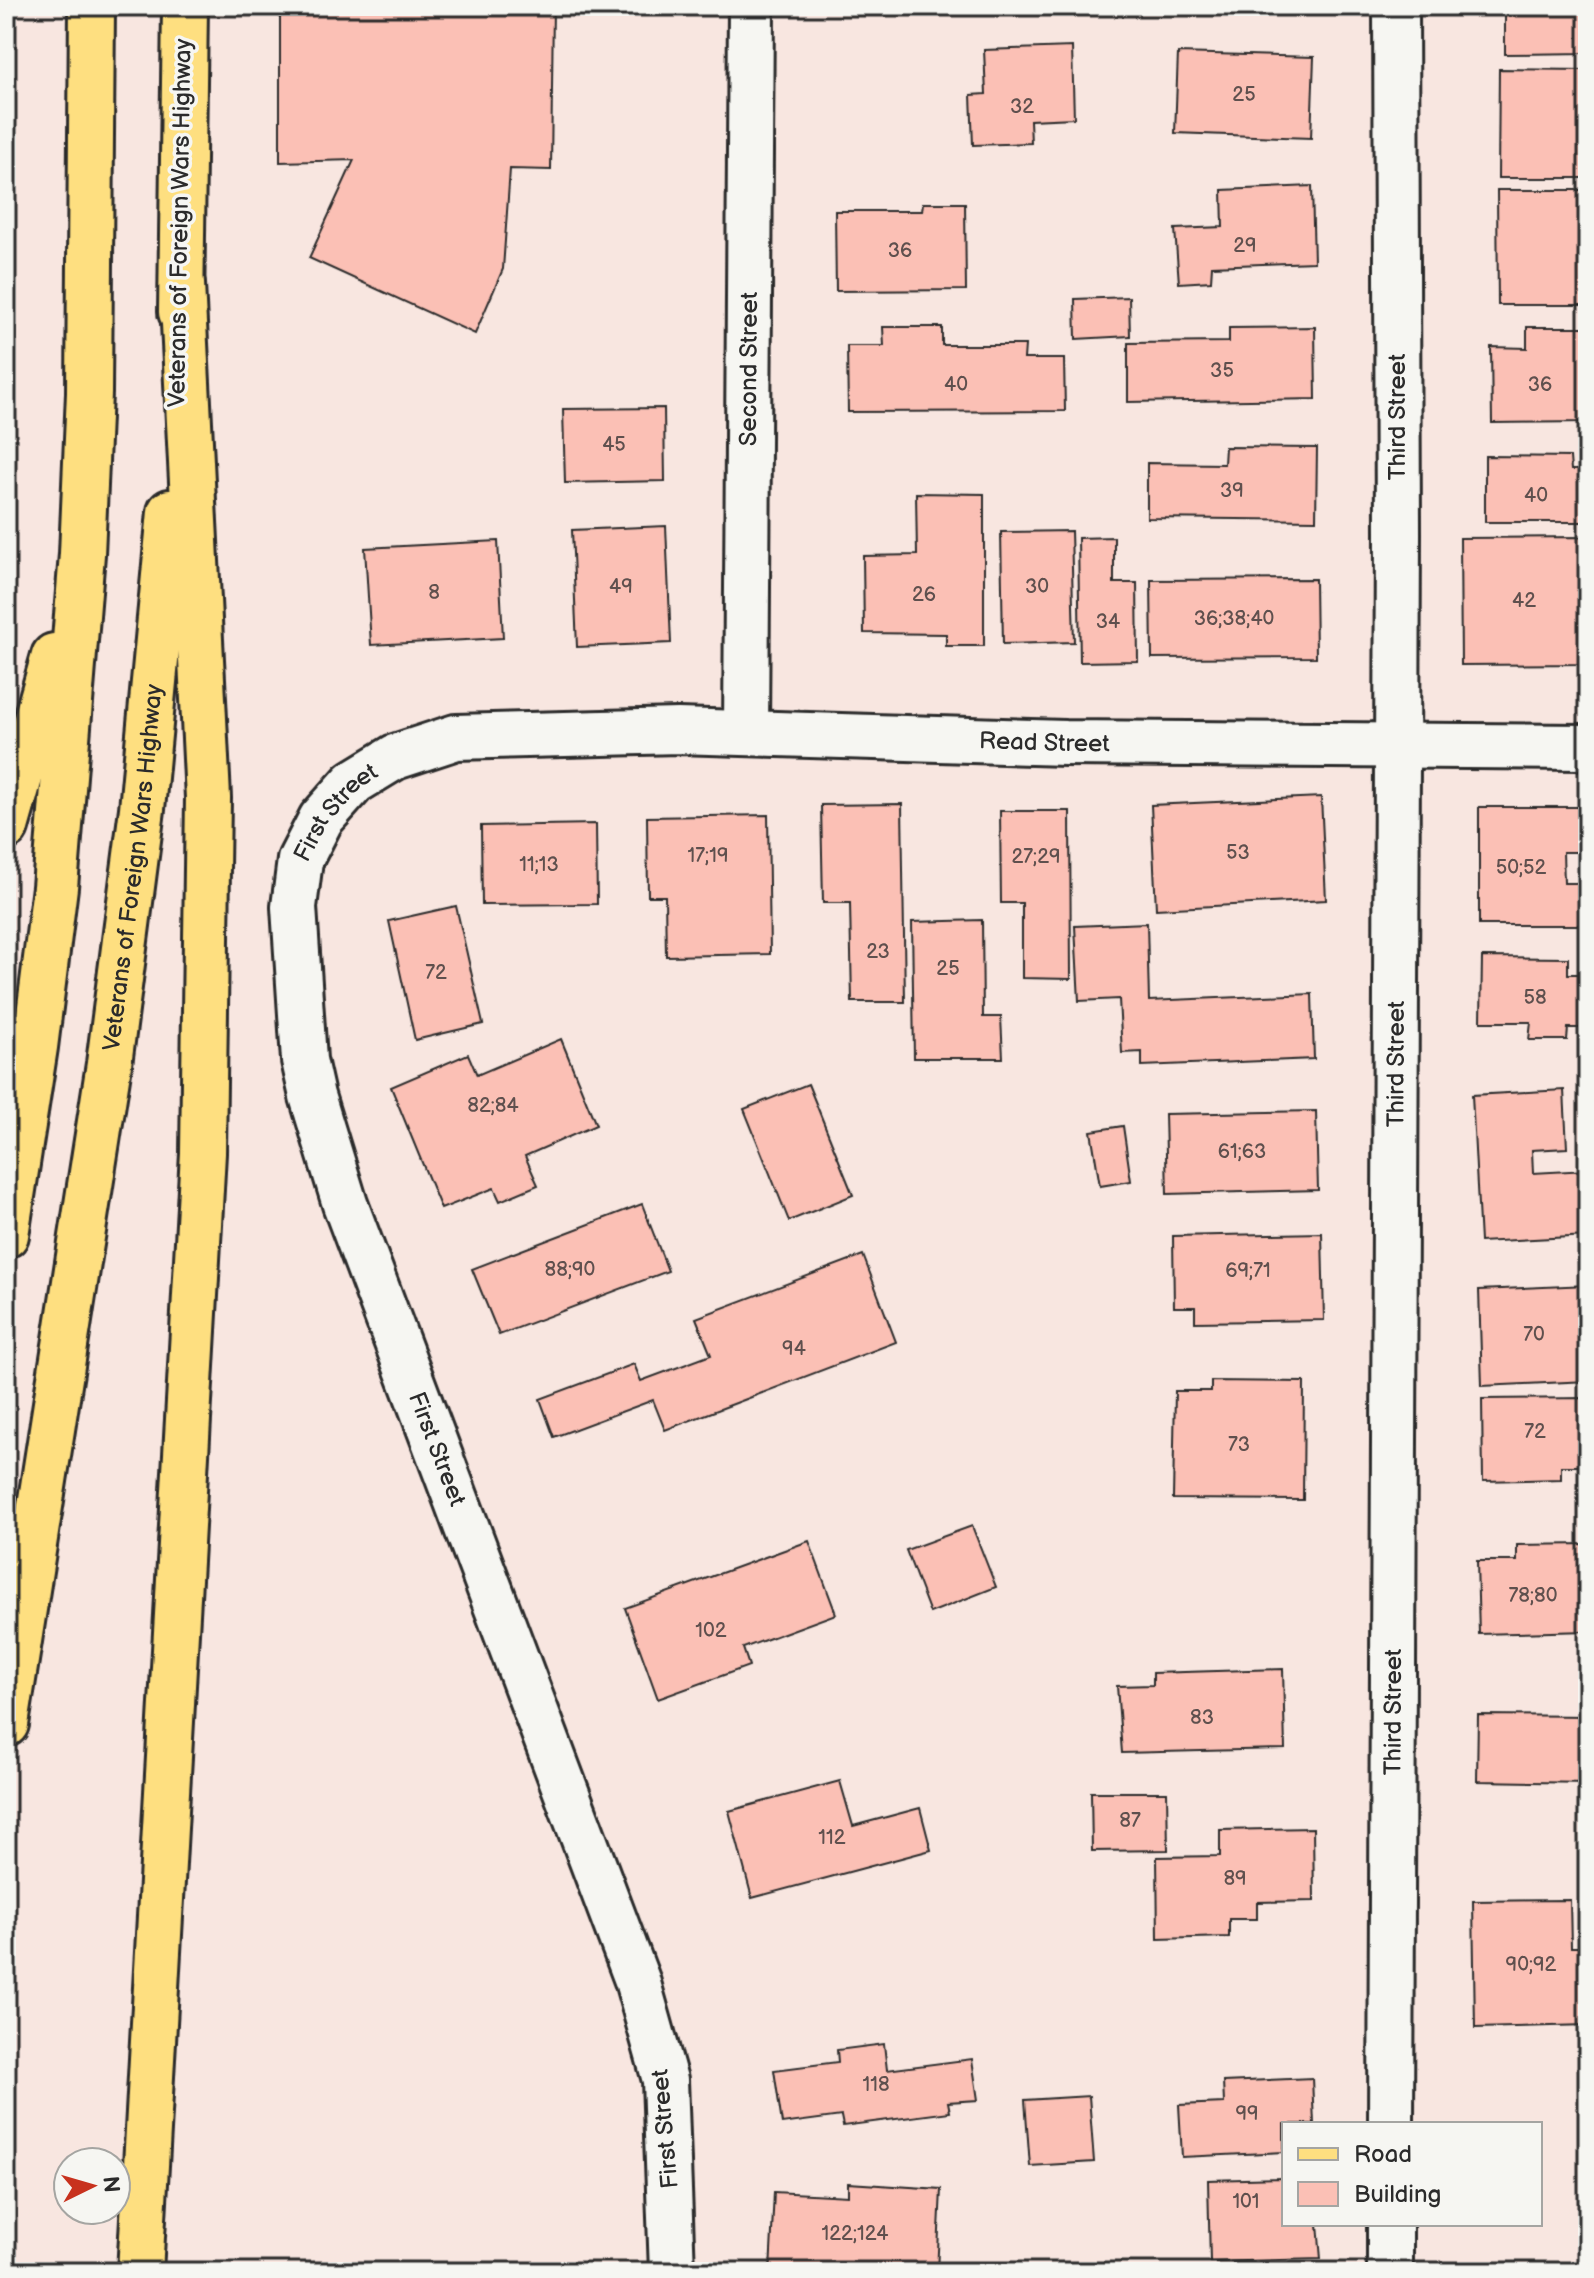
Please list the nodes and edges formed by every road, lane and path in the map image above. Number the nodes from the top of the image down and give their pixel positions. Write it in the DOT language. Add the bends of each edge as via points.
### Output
graph roads {
  1 [pos="92,6"];
  2 [pos="185,6"];
  3 [pos="751,6"];
  4 [pos="1396,6"];
  5 [pos="182,284"];
  6 [pos="82,554"];
  7 [pos="746,733"];
  8 [pos="499,735"];
  9 [pos="1397,747"];
  10 [pos="1588,747"];
  11 [pos="6,827"];
  12 [pos="6,1235"];
  13 [pos="6,1724"];
  14 [pos="1391,2122"];
  15 [pos="1390,2226"];
  16 [pos="140,2272"];
  17 [pos="672,2272"];
  18 [pos="1390,2272"];
  1 -- 6 [label="main road" via="89,393"];
  2 -- 5 [label="main road, Veterans of Foreign Wars Highway"];
  3 -- 7 [label="street, Second Street"];
  4 -- 9 [label="street, Third Street"];
  5 -- 13 [label="main road, Veterans of Foreign Wars Highway" via="167,551 142,809 91,1183"];
  5 -- 16 [label="main road" via="208,798 206,1038"];
  6 -- 11 [label="main road"];
  6 -- 12 [label="main road" via="55,887"];
  7 -- 8 [label="street, Read Street"];
  7 -- 9 [label="street, Read Street"];
  8 -- 17 [label="street, First Street" via="456,737 395,757 354,782 321,819 300,860 294,907 304,1060 345,1204 637,1980 665,2080"];
  9 -- 10 [label="street, Read Street"];
  9 -- 14 [label="street, Third Street"];
  15 -- 18 [label="street"];
}
